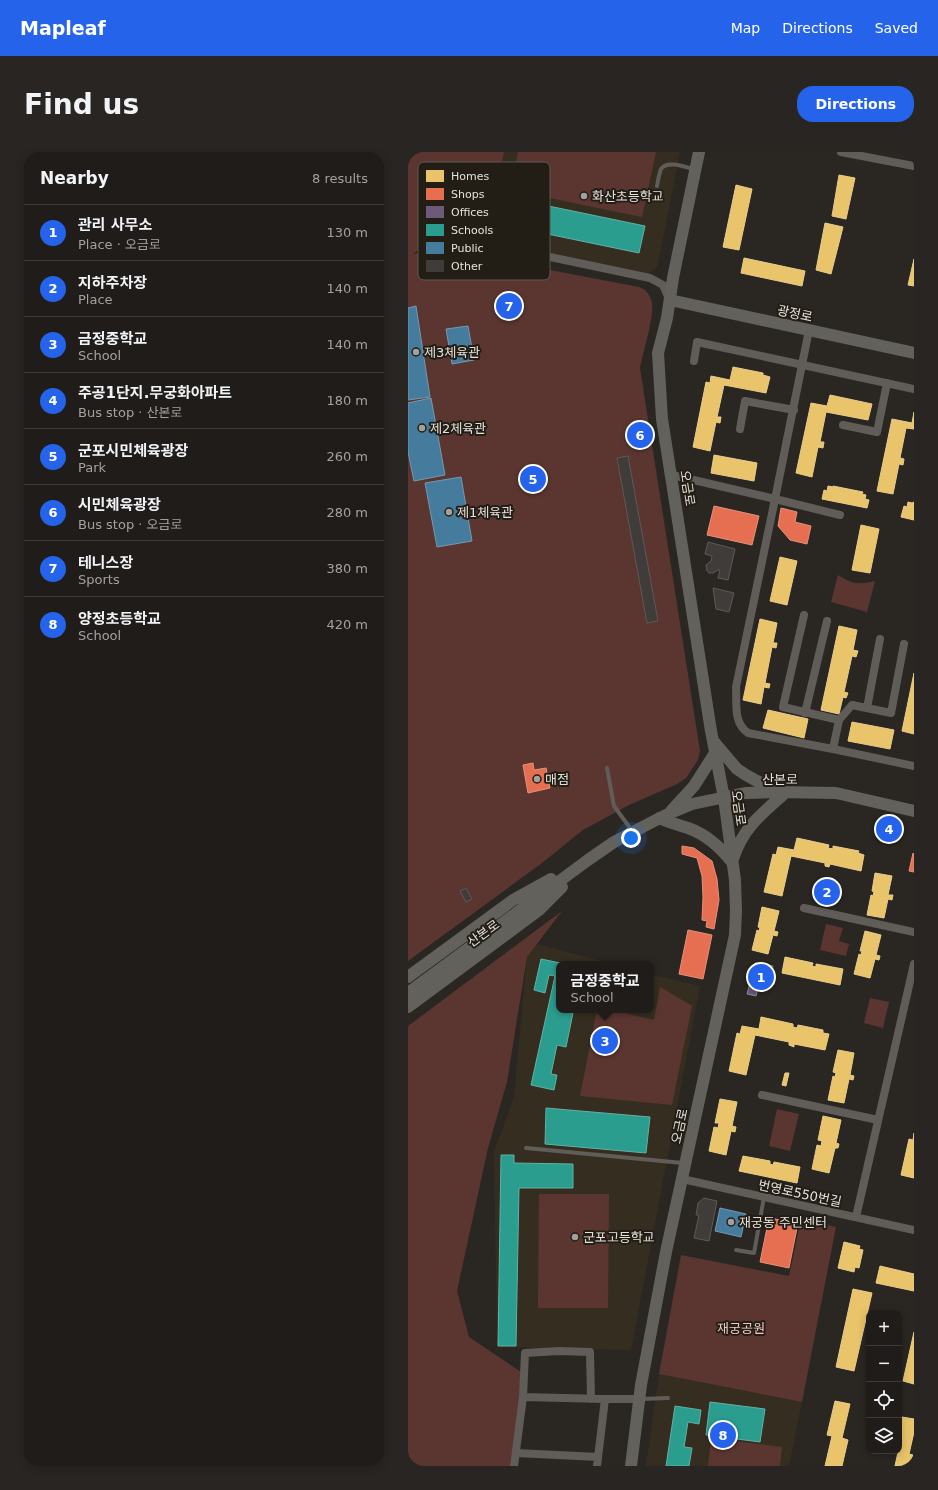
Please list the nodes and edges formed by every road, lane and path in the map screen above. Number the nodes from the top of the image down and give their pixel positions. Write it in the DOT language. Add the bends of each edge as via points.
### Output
graph roads {
  1 [pos="699,152"];
  2 [pos="841,152"];
  3 [pos="914,166"];
  4 [pos="696,169"];
  5 [pos="657,186"];
  6 [pos="550,257"];
  7 [pos="670,300"];
  8 [pos="809,330"];
  9 [pos="914,353"];
  10 [pos="694,361"];
  11 [pos="803,364"];
  12 [pos="887,383"];
  13 [pos="914,388"];
  14 [pos="794,410"];
  15 [pos="843,425"];
  16 [pos="740,429"];
  17 [pos="672,475"];
  18 [pos="775,499"];
  19 [pos="840,515"];
  20 [pos="804,614"];
  21 [pos="827,621"];
  22 [pos="880,639"];
  23 [pos="904,644"];
  24 [pos="866,708"];
  25 [pos="805,713"];
  26 [pos="839,720"];
  27 [pos="713,741"];
  28 [pos="833,749"];
  29 [pos="715,753"];
  30 [pos="914,766"];
  31 [pos="607,768"];
  32 [pos="781,792"];
  33 [pos="724,798"];
  34 [pos="914,811"];
  35 [pos="663,816"];
  36 [pos="633,832"];
  37 [pos="588,860"];
  38 [pos="732,862"];
  39 [pos="804,908"];
  40 [pos="914,932"];
  41 [pos="914,964"];
  42 [pos="408,977"];
  43 [pos="408,993"];
  44 [pos="408,1007"];
  45 [pos="762,1095"];
  46 [pos="878,1120"];
  47 [pos="526,1148"];
  48 [pos="685,1163"];
  49 [pos="682,1179"];
  50 [pos="764,1197"];
  51 [pos="856,1217"];
  52 [pos="914,1230"];
  53 [pos="736,1250"];
  54 [pos="523,1397"];
  55 [pos="668,1398"];
  56 [pos="591,1399"];
  57 [pos="605,1399"];
  58 [pos="639,1399"];
  59 [pos="516,1453"];
  60 [pos="598,1457"];
  61 [pos="514,1466"];
  62 [pos="597,1466"];
  63 [pos="631,1466"];
  1 -- 4 [label="street, 오금로"];
  2 -- 3 [label="street"];
  4 -- 5 [label="lane" via="666,166 662,169"];
  4 -- 7 [label="street, 오금로"];
  6 -- 7 [label="street" via="650,278 663,285"];
  7 -- 8 [label="street, 광정로"];
  7 -- 17 [label="street, 오금로" via="658,353 662,419"];
  8 -- 9 [label="street, 광정로"];
  8 -- 11 [label="street"];
  10 -- 11 [label="street" via="697,342"];
  11 -- 12 [label="street"];
  11 -- 14 [label="street"];
  12 -- 13 [label="street"];
  12 -- 15 [label="street" via="877,432"];
  14 -- 16 [label="street" via="745,401"];
  14 -- 18 [label="street"];
  17 -- 18 [label="street"];
  17 -- 27 [label="street, 오금로"];
  18 -- 19 [label="street"];
  18 -- 28 [label="street" via="736,687 737,718 741,728 748,733"];
  20 -- 25 [label="street" via="784,707"];
  21 -- 25 [label="street"];
  22 -- 24 [label="street"];
  23 -- 24 [label="street" via="891,713"];
  24 -- 26 [label="street" via="852,705"];
  25 -- 26 [label="street"];
  26 -- 28 [label="street"];
  27 -- 29 [label="street, 오금로"];
  27 -- 32 [label="street" via="746,775"];
  28 -- 30 [label="street"];
  29 -- 33 [label="street, 오금로"];
  29 -- 35 [label="street" via="694,786"];
  31 -- 36 [label="lane" via="614,806"];
  32 -- 33 [label="street, 산본로" via="745,793"];
  32 -- 34 [label="street, 산본로" via="836,793"];
  32 -- 38 [label="street" via="743,835"];
  33 -- 35 [label="street, 산본로" via="692,804"];
  33 -- 38 [label="street, 오금로"];
  35 -- 36 [label="street, 산본로"];
  35 -- 38 [label="street" via="702,835"];
  36 -- 37 [label="street, 산본로"];
  37 -- 42 [label="street, 산본로" via="513,900"];
  37 -- 43 [label="street, 산본로"];
  37 -- 44 [label="street, 산본로" via="539,910"];
  38 -- 48 [label="street, 오금로" via="735,934"];
  39 -- 40 [label="street"];
  41 -- 46 [label="street"];
  45 -- 46 [label="street"];
  46 -- 51 [label="street"];
  47 -- 48 [label="lane"];
  48 -- 49 [label="street, 오금로"];
  49 -- 50 [label="street, 번영로550번길"];
  49 -- 58 [label="street, 오금로"];
  50 -- 51 [label="street, 번영로550번길"];
  50 -- 53 [label="lane" via="754,1253"];
  51 -- 52 [label="street, 번영로550번길"];
  54 -- 56 [label="street"];
  54 -- 56 [label="street" via="525,1353 560,1351 590,1352"];
  54 -- 59 [label="street"];
  55 -- 58 [label="lane"];
  56 -- 57 [label="street"];
  57 -- 58 [label="street"];
  57 -- 60 [label="street"];
  58 -- 63 [label="street, 오금로"];
  59 -- 60 [label="street"];
  59 -- 61 [label="street"];
  60 -- 62 [label="street"];
}
